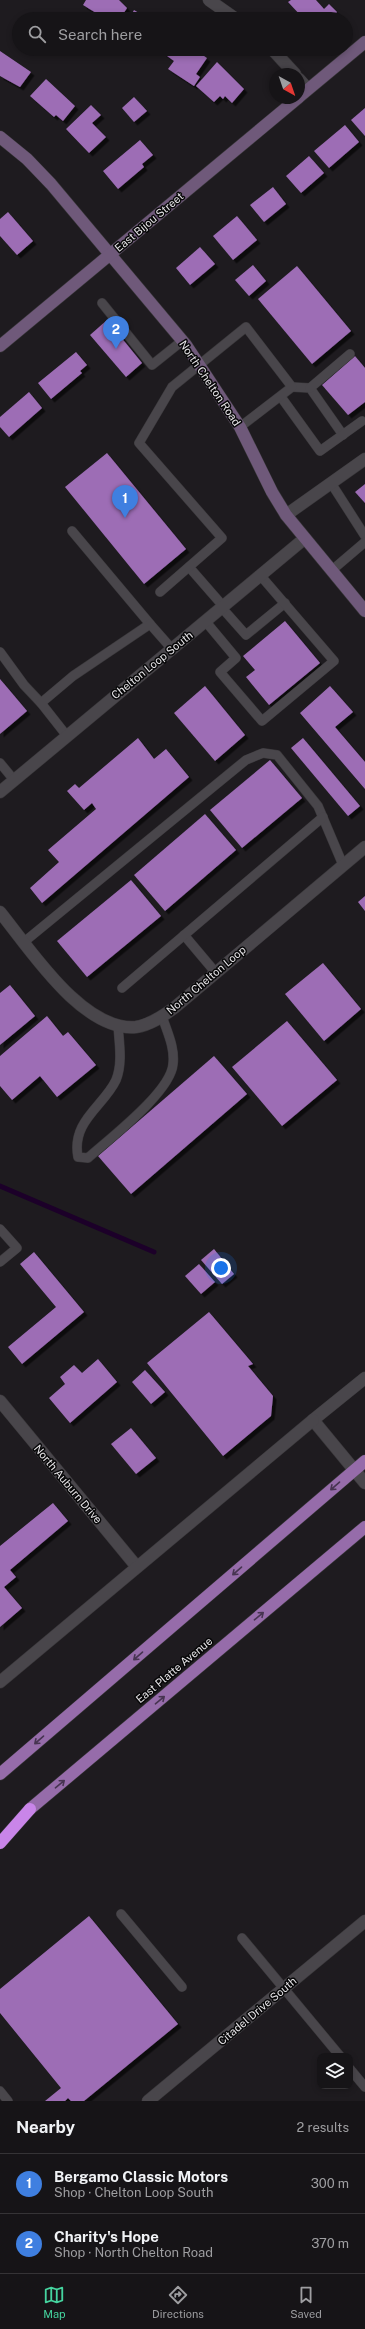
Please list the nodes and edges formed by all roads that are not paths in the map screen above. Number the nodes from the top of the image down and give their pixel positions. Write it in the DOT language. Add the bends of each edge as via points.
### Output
graph roads {
  1 [pos="209,0"];
  2 [pos="226,12"];
  3 [pos="365,42"];
  4 [pos="353,52"];
  5 [pos="278,56"];
  6 [pos="348,56"];
  7 [pos="289,68"];
  8 [pos="305,92"];
  9 [pos="291,104"];
  10 [pos="0,137"];
  11 [pos="110,254"];
  12 [pos="102,303"];
  13 [pos="182,341"];
  14 [pos="0,346"];
  15 [pos="350,354"];
  16 [pos="201,366"];
  17 [pos="292,388"];
  18 [pos="310,388"];
  19 [pos="281,397"];
  20 [pos="362,421"];
  21 [pos="240,427"];
  22 [pos="343,435"];
  23 [pos="365,459"];
  24 [pos="331,483"];
  25 [pos="286,515"];
  26 [pos="72,531"];
  27 [pos="365,536"];
  28 [pos="304,539"];
  29 [pos="365,542"];
  30 [pos="189,567"];
  31 [pos="331,571"];
  32 [pos="260,575"];
  33 [pos="160,592"];
  34 [pos="285,604"];
  35 [pos="222,607"];
  36 [pos="365,611"];
  37 [pos="206,622"];
  38 [pos="150,624"];
  39 [pos="172,649"];
  40 [pos="0,652"];
  41 [pos="41,703"];
  42 [pos="67,736"];
  43 [pos="0,763"];
  44 [pos="14,780"];
  45 [pos="0,792"];
  46 [pos="323,817"];
  47 [pos="365,847"];
  48 [pos="343,865"];
  49 [pos="0,912"];
  50 [pos="184,935"];
  51 [pos="24,942"];
  52 [pos="216,972"];
  53 [pos="122,988"];
  54 [pos="162,1016"];
  55 [pos="118,1025"];
  56 [pos="0,1229"];
  57 [pos="0,1262"];
  58 [pos="365,1378"];
  59 [pos="0,1401"];
  60 [pos="313,1420"];
  61 [pos="365,1461"];
  62 [pos="354,1470"];
  63 [pos="365,1483"];
  64 [pos="365,1527"];
  65 [pos="137,1567"];
  66 [pos="0,1682"];
  67 [pos="0,1774"];
  68 [pos="30,1809"];
  69 [pos="0,1833"];
  70 [pos="0,1843"];
  71 [pos="121,1914"];
  72 [pos="365,1921"];
  73 [pos="242,1938"];
  74 [pos="182,1987"];
  75 [pos="284,1989"];
  76 [pos="337,2053"];
  77 [pos="353,2073"];
  78 [pos="365,2087"];
  79 [pos="0,2091"];
  80 [pos="8,2101"];
  81 [pos="148,2101"];
  1 -- 2 [label="street"];
  3 -- 4 [label="main road, East Bijou Street"];
  5 -- 7 [label="street"];
  6 -- 8 [label="main road, East Bijou Street"];
  9 -- 11 [label="main road, East Bijou Street"];
  10 -- 11 [label="main road, North Chelton Road" via="51,184"];
  11 -- 13 [label="main road, North Chelton Road"];
  11 -- 14 [label="main road, East Bijou Street"];
  12 -- 13 [label="lane" via="152,365"];
  13 -- 16 [label="main road, North Chelton Road"];
  15 -- 18 [label="lane"];
  16 -- 17 [label="lane" via="246,327"];
  16 -- 21 [label="main road, North Chelton Road"];
  16 -- 30 [label="lane" via="172,387 139,443 222,538"];
  17 -- 18 [label="lane"];
  17 -- 19 [label="lane"];
  18 -- 22 [label="lane"];
  19 -- 21 [label="lane"];
  19 -- 22 [label="lane" via="320,452"];
  20 -- 22 [label="lane"];
  21 -- 25 [label="main road, North Chelton Road"];
  23 -- 24 [label="street"];
  24 -- 25 [label="street"];
  24 -- 27 [label="lane"];
  25 -- 28 [label="main road, North Chelton Road"];
  26 -- 38 [label="lane"];
  28 -- 31 [label="main road, North Chelton Road"];
  28 -- 32 [label="street, Chelton Loop South"];
  29 -- 31 [label="lane"];
  30 -- 33 [label="lane"];
  30 -- 35 [label="lane"];
  31 -- 36 [label="main road, North Chelton Road"];
  32 -- 34 [label="lane"];
  32 -- 35 [label="street, Chelton Loop South"];
  34 -- 35 [label="lane" via="246,635"];
  34 -- 37 [label="lane" via="334,661 262,722 220,672 236,658"];
  35 -- 37 [label="street, Chelton Loop South"];
  37 -- 39 [label="street, Chelton Loop South"];
  38 -- 39 [label="lane"];
  38 -- 41 [label="lane" via="73,676"];
  39 -- 42 [label="street, Chelton Loop South"];
  40 -- 41 [label="lane"];
  41 -- 42 [label="lane"];
  42 -- 44 [label="street, Chelton Loop South"];
  43 -- 44 [label="lane"];
  44 -- 45 [label="street, Chelton Loop South"];
  46 -- 48 [label="lane"];
  46 -- 50 [label="lane"];
  46 -- 51 [label="lane" via="318,806 277,756 263,753 246,760"];
  47 -- 48 [label="street, North Chelton Loop"];
  48 -- 52 [label="street, North Chelton Loop"];
  49 -- 51 [label="street"];
  50 -- 52 [label="lane"];
  50 -- 53 [label="lane"];
  51 -- 55 [label="street, North Chelton Loop" via="82,1008 95,1017"];
  52 -- 54 [label="street, North Chelton Loop"];
  54 -- 55 [label="street, North Chelton Loop" via="136,1027"];
  54 -- 55 [label="lane" via="173,1049 173,1065 164,1084 149,1103 88,1158 78,1157 76,1147 88,1115 115,1080 119,1065"];
  56 -- 57 [label="lane" via="17,1248"];
  58 -- 60 [label="street"];
  59 -- 65 [label="street, North Auburn Drive"];
  60 -- 62 [label="street"];
  60 -- 65 [label="street"];
  61 -- 62 [label="main road"];
  62 -- 63 [label="street"];
  62 -- 67 [label="main road, one-way"];
  68 -- 64 [label="main road, East Platte Avenue, one-way"];
  65 -- 66 [label="street"];
  68 -- 69 [label="highway, East Platte Avenue"];
  68 -- 70 [label="highway"];
  71 -- 74 [label="lane"];
  72 -- 75 [label="street, Citadel Drive South"];
  73 -- 75 [label="lane"];
  75 -- 76 [label="lane"];
  75 -- 81 [label="street, Citadel Drive South"];
  77 -- 78 [label="lane"];
  79 -- 80 [label="lane"];
}
